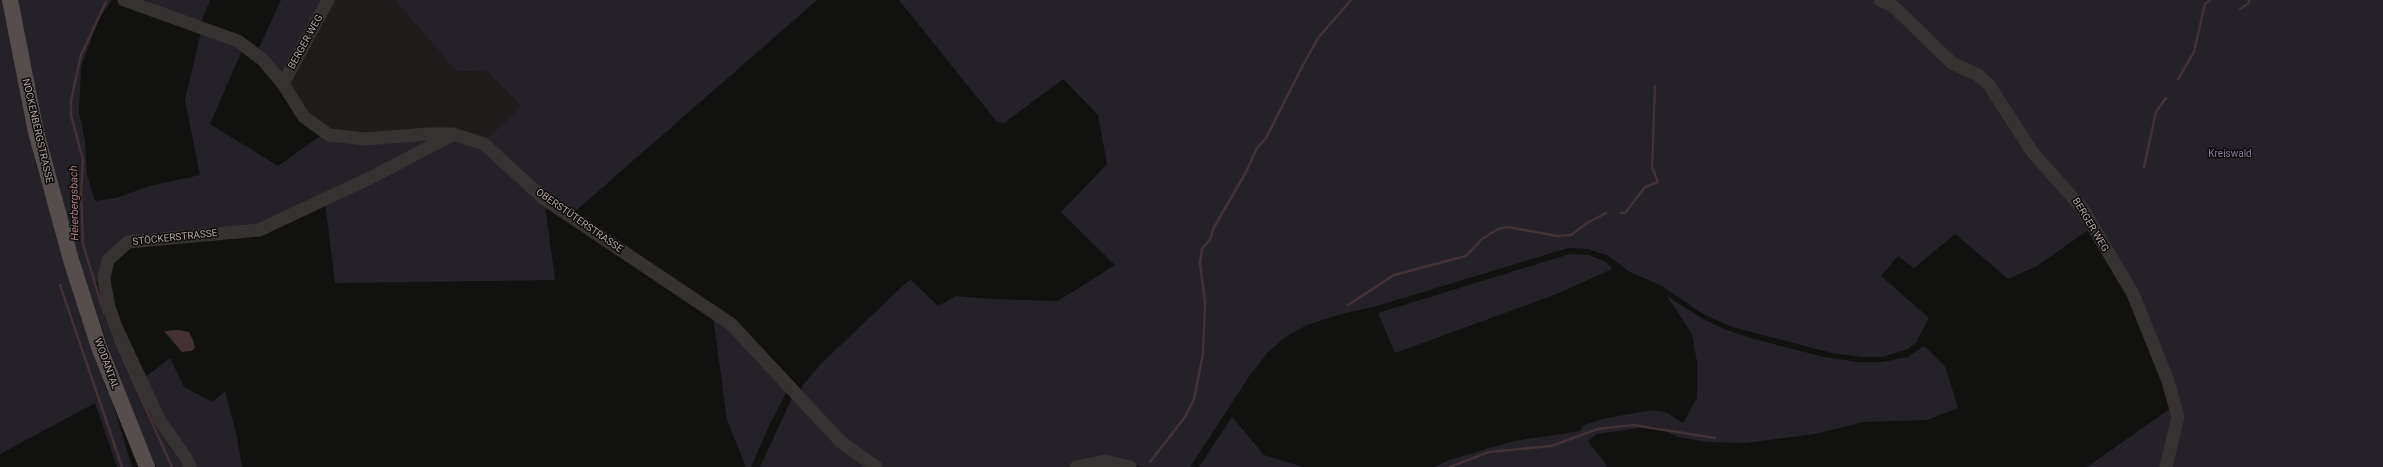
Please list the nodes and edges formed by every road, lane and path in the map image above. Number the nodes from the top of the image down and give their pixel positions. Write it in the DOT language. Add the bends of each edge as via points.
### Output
graph roads {
  1 [pos="10,0"];
  2 [pos="124,0"];
  3 [pos="328,0"];
  4 [pos="1880,0"];
  5 [pos="282,84"];
  6 [pos="453,134"];
  7 [pos="71,260"];
  8 [pos="147,467"];
  9 [pos="190,467"];
  10 [pos="876,467"];
  11 [pos="1076,467"];
  12 [pos="1130,467"];
  13 [pos="2166,467"];
  1 -- 7 [label="main road, NOCKENBERGSTRASSE" via="36,132"];
  2 -- 5 [label="street, OBERSTÜTERSTRASSE" via="238,41 263,60"];
  3 -- 5 [label="street, BERGER WEG"];
  4 -- 13 [label="street, BERGER WEG" via="1893,6 1952,63 1978,75 1989,85 2033,153 2082,208 2133,294 2168,381 2178,417"];
  5 -- 6 [label="street, OBERSTÜTERSTRASSE" via="304,117 329,135 365,139"];
  6 -- 9 [label="street, STÖCKERSTRASSE" via="372,177 259,230 128,242 108,260 104,277 105,286 116,327 160,421"];
  6 -- 10 [label="street, OBERSTÜTERSTRASSE" via="484,144 543,198 730,324 840,442"];
  7 -- 8 [label="main road, WODANTAL" via="99,347"];
  11 -- 12 [label="street" via="1105,461"];
}
